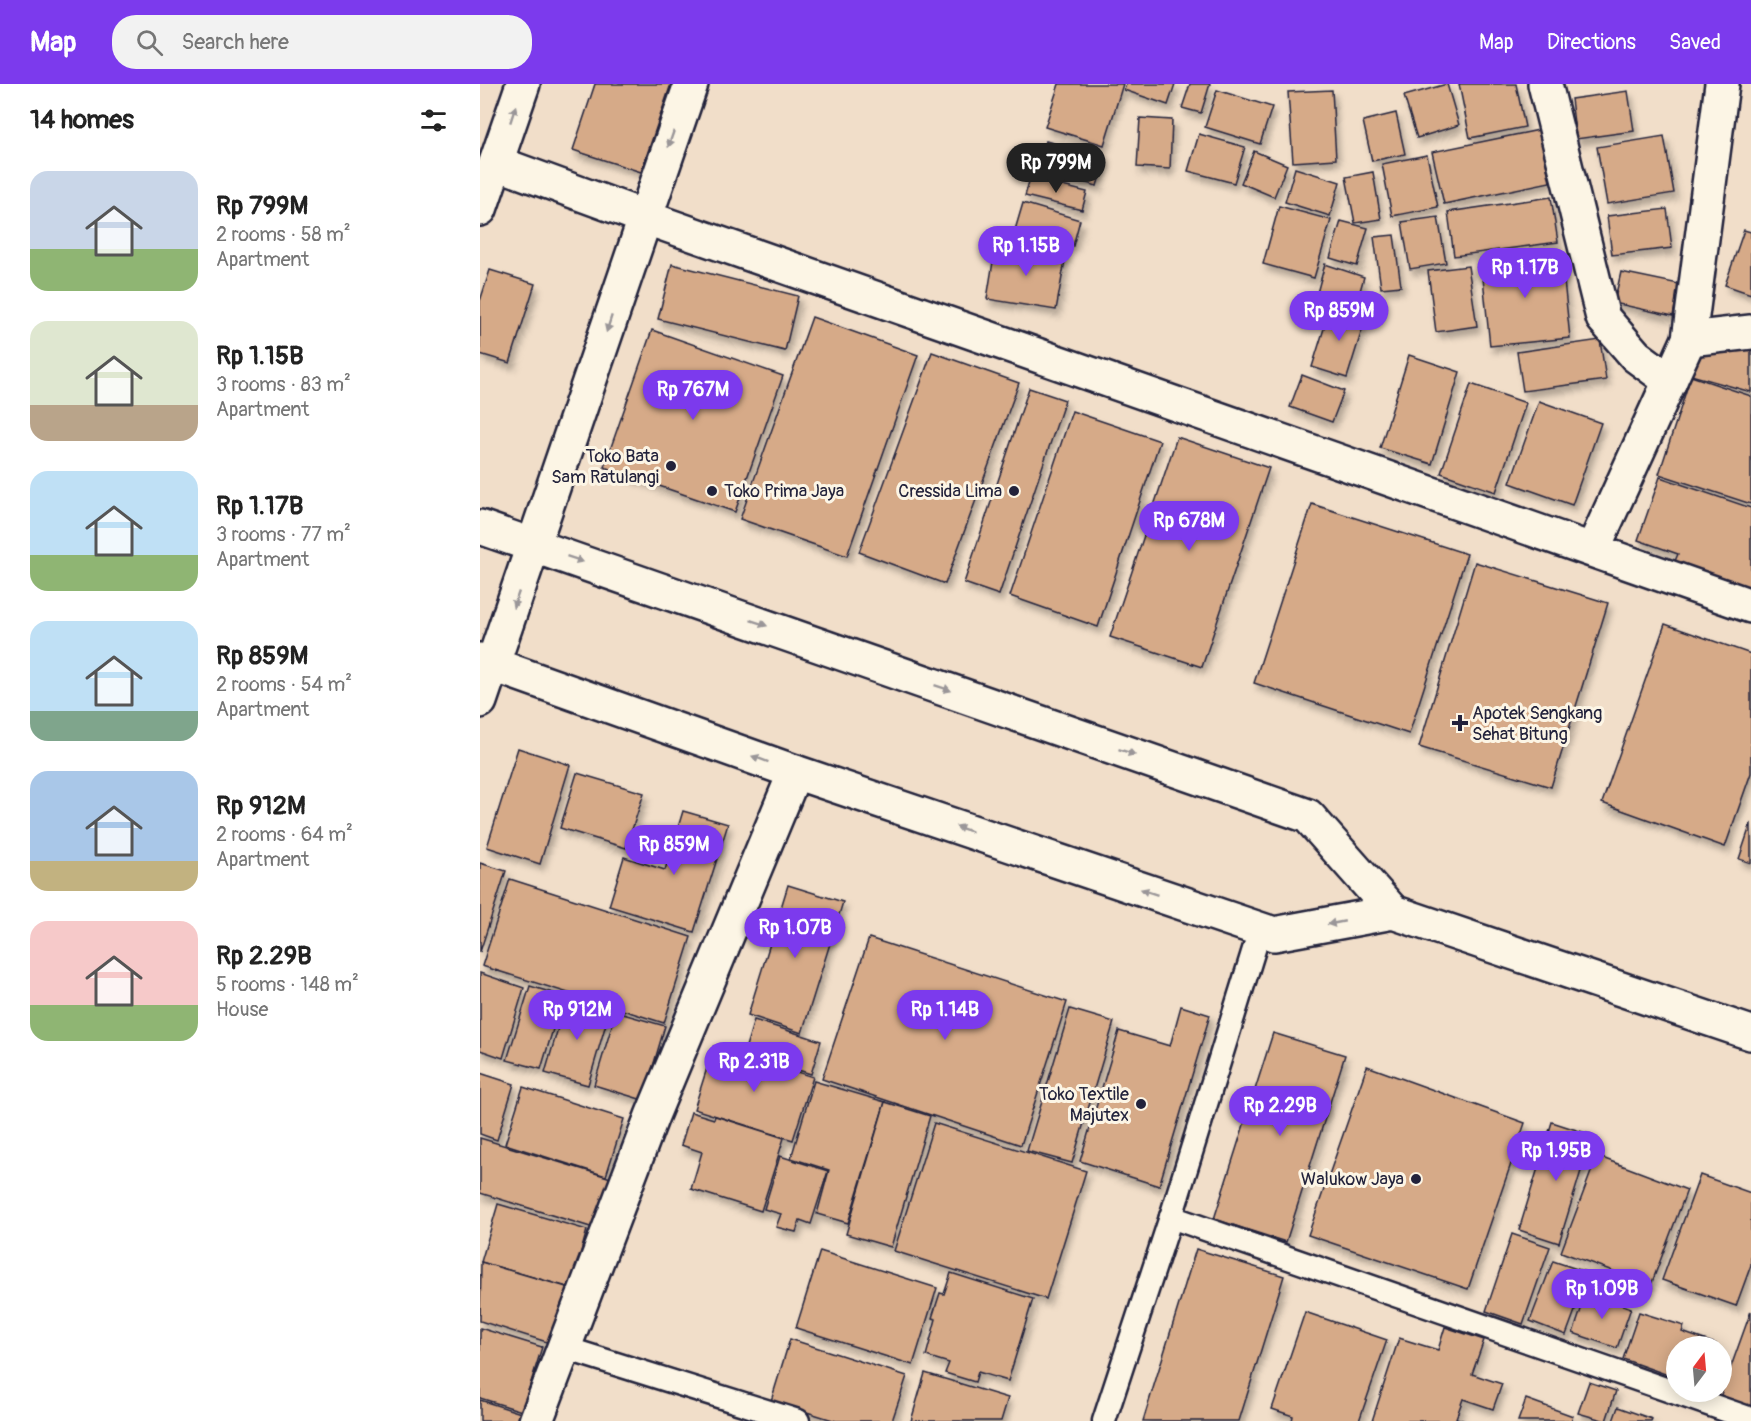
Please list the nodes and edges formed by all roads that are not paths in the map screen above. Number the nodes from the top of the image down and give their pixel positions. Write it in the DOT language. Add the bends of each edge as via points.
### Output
graph roads {
  1 [pos="523,84"];
  2 [pos="690,84"];
  3 [pos="1545,84"];
  4 [pos="1722,84"];
  5 [pos="497,163"];
  6 [pos="480,209"];
  7 [pos="644,218"];
  8 [pos="1751,333"];
  9 [pos="1689,339"];
  10 [pos="1671,381"];
  11 [pos="480,527"];
  12 [pos="535,545"];
  13 [pos="1593,549"];
  14 [pos="1751,606"];
  15 [pos="487,662"];
  16 [pos="480,701"];
  17 [pos="795,772"];
  18 [pos="1393,912"];
  19 [pos="1260,930"];
  20 [pos="1751,1033"];
  21 [pos="1171,1217"];
  22 [pos="565,1348"];
  23 [pos="1751,1419"];
  24 [pos="536,1421"];
  25 [pos="798,1421"];
  26 [pos="1104,1421"];
  5 -- 1 [label="street, one-way"];
  2 -- 7 [label="street, one-way"];
  3 -- 10 [label="street" via="1603,318 1636,356"];
  4 -- 9 [label="street"];
  5 -- 6 [label="street"];
  5 -- 7 [label="street"];
  7 -- 12 [label="street, one-way"];
  7 -- 13 [label="street"];
  8 -- 9 [label="street"];
  9 -- 10 [label="street"];
  10 -- 13 [label="street"];
  11 -- 12 [label="street"];
  12 -- 15 [label="street, one-way"];
  12 -- 18 [label="street, one-way" via="1308,816"];
  13 -- 14 [label="street"];
  15 -- 16 [label="street"];
  17 -- 15 [label="street, one-way"];
  19 -- 17 [label="street, one-way"];
  17 -- 22 [label="street" via="652,1116"];
  18 -- 19 [label="street, one-way" via="1274,934"];
  18 -- 20 [label="street"];
  19 -- 21 [label="lane"];
  21 -- 23 [label="lane"];
  21 -- 26 [label="lane"];
  22 -- 24 [label="street"];
  22 -- 25 [label="lane"];
}
